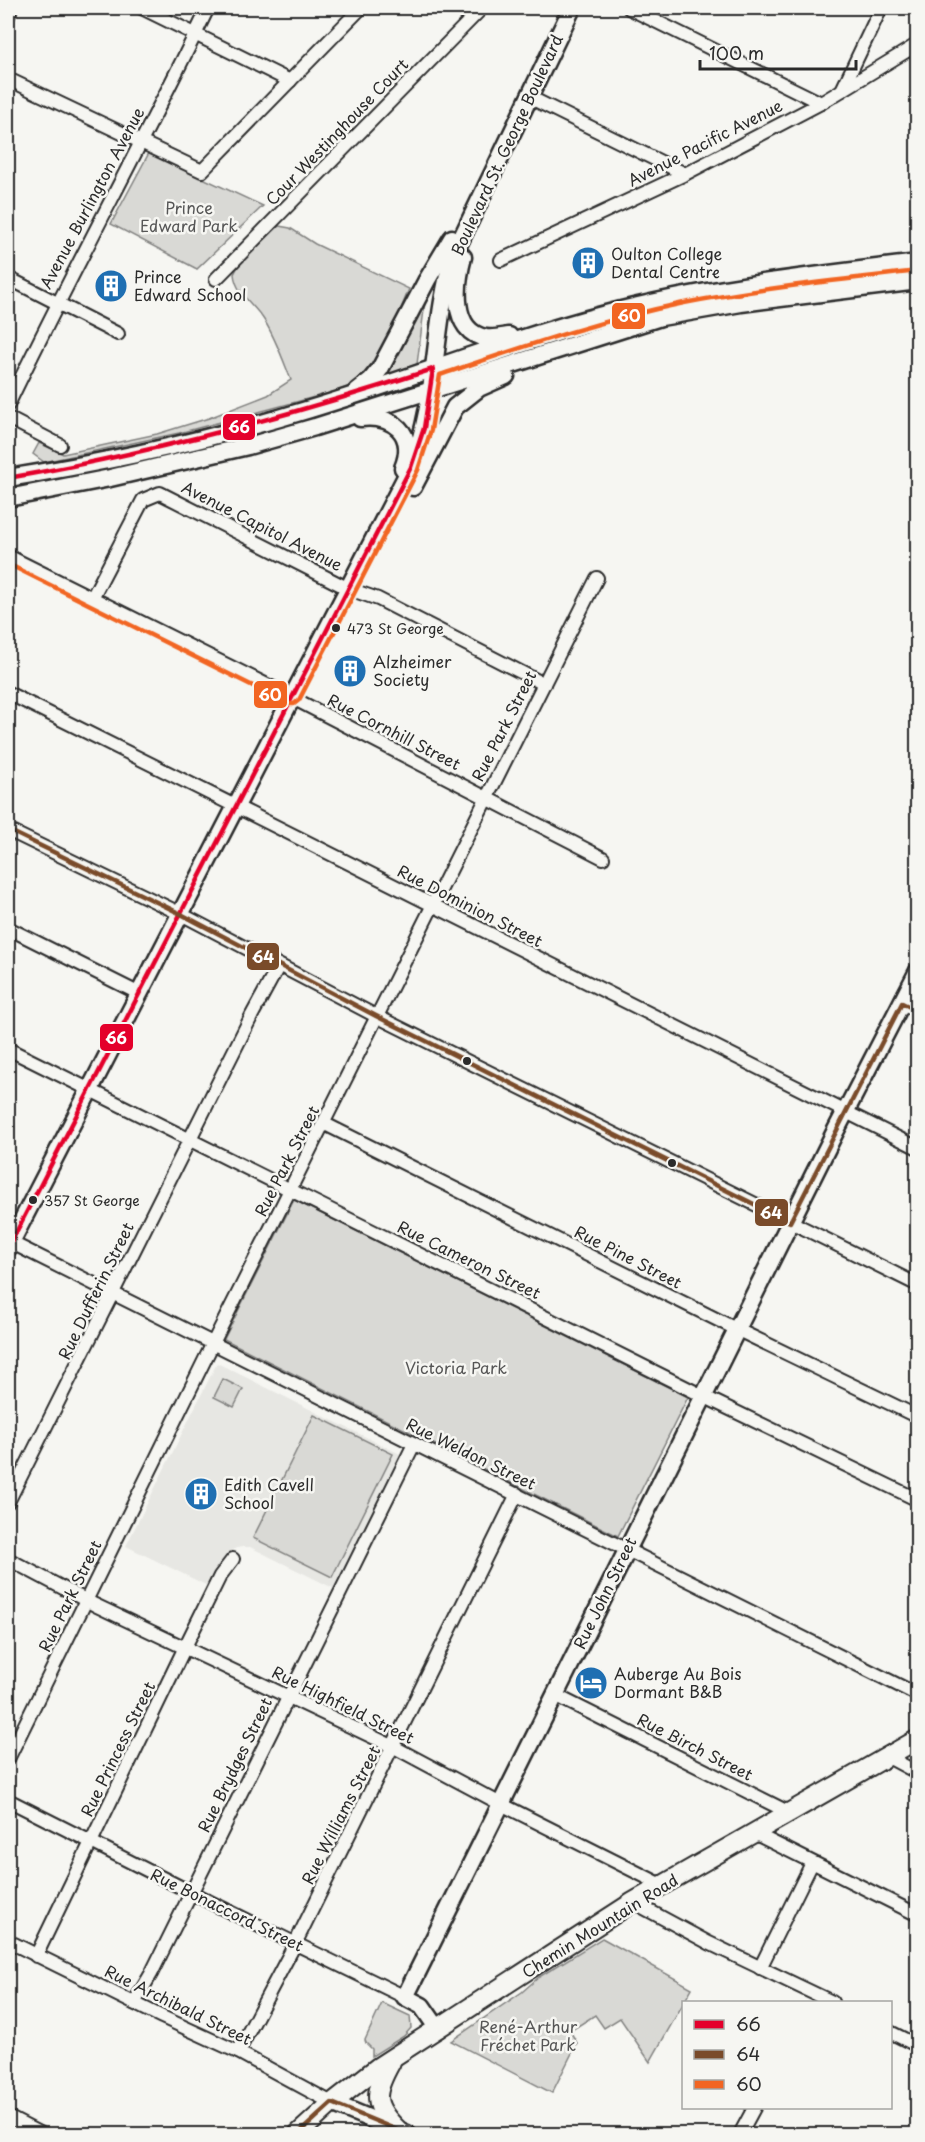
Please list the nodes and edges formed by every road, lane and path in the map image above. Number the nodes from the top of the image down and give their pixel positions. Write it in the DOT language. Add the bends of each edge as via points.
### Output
graph roads {
  1 [pos="11,8"];
  2 [pos="142,8"];
  3 [pos="208,8"];
  4 [pos="361,8"];
  5 [pos="482,8"];
  6 [pos="572,8"];
  7 [pos="629,8"];
  8 [pos="881,8"];
  9 [pos="8,16"];
  10 [pos="195,34"];
  11 [pos="918,44"];
  12 [pos="8,79"];
  13 [pos="290,81"];
  14 [pos="842,90"];
  15 [pos="529,97"];
  16 [pos="821,103"];
  17 [pos="141,142"];
  18 [pos="499,160"];
  19 [pos="685,174"];
  20 [pos="501,260"];
  21 [pos="918,263"];
  22 [pos="8,278"];
  23 [pos="216,279"];
  24 [pos="918,281"];
  25 [pos="57,302"];
  26 [pos="621,329"];
  27 [pos="546,332"];
  28 [pos="118,334"];
  29 [pos="433,369"];
  30 [pos="430,390"];
  31 [pos="349,397"];
  32 [pos="8,405"];
  33 [pos="8,418"];
  34 [pos="315,427"];
  35 [pos="60,445"];
  36 [pos="8,478"];
  37 [pos="31,494"];
  38 [pos="8,498"];
  39 [pos="8,506"];
  40 [pos="378,533"];
  41 [pos="8,556"];
  42 [pos="597,578"];
  43 [pos="349,589"];
  44 [pos="92,598"];
  45 [pos="544,684"];
  46 [pos="8,693"];
  47 [pos="292,697"];
  48 [pos="486,798"];
  49 [pos="235,805"];
  50 [pos="8,830"];
  51 [pos="603,858"];
  52 [pos="432,905"];
  53 [pos="179,913"];
  54 [pos="8,928"];
  55 [pos="278,967"];
  56 [pos="918,971"];
  57 [pos="138,993"];
  58 [pos="902,1003"];
  59 [pos="918,1011"];
  60 [pos="376,1016"];
  61 [pos="8,1049"];
  62 [pos="90,1089"];
  63 [pos="846,1112"];
  64 [pos="325,1124"];
  65 [pos="190,1141"];
  66 [pos="918,1148"];
  67 [pos="290,1189"];
  68 [pos="790,1222"];
  69 [pos="8,1244"];
  70 [pos="918,1285"];
  71 [pos="112,1294"];
  72 [pos="738,1330"];
  73 [pos="213,1344"];
  74 [pos="703,1396"];
  75 [pos="918,1417"];
  76 [pos="414,1444"];
  77 [pos="517,1494"];
  78 [pos="918,1500"];
  79 [pos="8,1502"];
  80 [pos="626,1550"];
  81 [pos="233,1558"];
  82 [pos="8,1559"];
  83 [pos="86,1600"];
  84 [pos="185,1647"];
  85 [pos="555,1695"];
  86 [pos="918,1695"];
  87 [pos="288,1696"];
  88 [pos="918,1739"];
  89 [pos="394,1747"];
  90 [pos="888,1756"];
  91 [pos="8,1759"];
  92 [pos="918,1773"];
  93 [pos="8,1800"];
  94 [pos="499,1803"];
  95 [pos="788,1812"];
  96 [pos="754,1833"];
  97 [pos="90,1842"];
  98 [pos="812,1863"];
  99 [pos="662,1885"];
  100 [pos="190,1892"];
  101 [pos="633,1902"];
  102 [pos="918,1915"];
  103 [pos="8,1941"];
  104 [pos="295,1944"];
  105 [pos="36,1956"];
  106 [pos="760,1968"];
  107 [pos="405,1997"];
  108 [pos="811,1998"];
  109 [pos="827,2001"];
  110 [pos="134,2003"];
  111 [pos="438,2029"];
  112 [pos="892,2033"];
  113 [pos="918,2046"];
  114 [pos="238,2052"];
  115 [pos="394,2057"];
  116 [pos="332,2103"];
  117 [pos="753,2109"];
  118 [pos="8,2117"];
  119 [pos="403,2133"];
  120 [pos="41,2134"];
  121 [pos="298,2134"];
  122 [pos="740,2134"];
  1 -- 9 [label="street"];
  2 -- 10 [label="street"];
  3 -- 10 [label="street, Avenue Burlington Avenue"];
  4 -- 13 [label="street"];
  5 -- 23 [label="street, Cour Westinghouse Court"];
  6 -- 15 [label="main road, Boulevard St. George Boulevard"];
  7 -- 16 [label="street"];
  8 -- 14 [label="street"];
  10 -- 13 [label="street"];
  10 -- 17 [label="street, Avenue Burlington Avenue"];
  11 -- 14 [label="street, Avenue Pacific Avenue"];
  12 -- 17 [label="street"];
  13 -- 17 [label="street" via="202,171"];
  14 -- 16 [label="street, Avenue Pacific Avenue"];
  15 -- 18 [label="main road, Boulevard St. George Boulevard"];
  15 -- 19 [label="street"];
  16 -- 19 [label="street, Avenue Pacific Avenue"];
  17 -- 25 [label="street, Avenue Burlington Avenue"];
  18 -- 27 [label="main road" via="463,256 457,291 459,310 469,329 487,338"];
  18 -- 29 [label="main road, Boulevard St. George Boulevard" via="448,271"];
  18 -- 31 [label="main road" via="427,280 380,369"];
  19 -- 20 [label="street, Avenue Pacific Avenue"];
  21 -- 27 [label="main road" via="729,287 638,306"];
  22 -- 25 [label="street"];
  24 -- 26 [label="main road" via="708,308"];
  25 -- 28 [label="street"];
  25 -- 32 [label="street, Avenue Burlington Avenue"];
  26 -- 30 [label="main road"];
  26 -- 40 [label="main road" via="488,383 462,400 449,416 415,484"];
  27 -- 29 [label="main road"];
  29 -- 30 [label="main road, Boulevard St. George Boulevard"];
  29 -- 31 [label="main road"];
  30 -- 34 [label="main road"];
  30 -- 40 [label="main road, Boulevard St. George Boulevard" via="420,447"];
  31 -- 36 [label="main road" via="152,450"];
  33 -- 35 [label="street"];
  34 -- 37 [label="main road" via="177,464"];
  34 -- 40 [label="main road" via="377,417 392,422 402,432 407,457"];
  37 -- 38 [label="main road"];
  37 -- 39 [label="street"];
  40 -- 43 [label="main road"];
  41 -- 44 [label="street, Rue Cornhill Street"];
  42 -- 45 [label="street, Rue Park Street"];
  43 -- 44 [label="street, Avenue Capitol Avenue" via="160,492 142,500"];
  43 -- 45 [label="street, Avenue Capitol Avenue" via="378,599"];
  43 -- 47 [label="main road"];
  44 -- 47 [label="street, Rue Cornhill Street"];
  45 -- 48 [label="street, Rue Park Street"];
  46 -- 49 [label="street, Rue Dominion Street"];
  47 -- 48 [label="street, Rue Cornhill Street"];
  47 -- 49 [label="main road"];
  48 -- 51 [label="street, Rue Cornhill Street"];
  48 -- 52 [label="street, Rue Park Street"];
  49 -- 52 [label="street, Rue Dominion Street"];
  49 -- 53 [label="main road"];
  50 -- 53 [label="street"];
  52 -- 60 [label="street, Rue Park Street"];
  52 -- 63 [label="street, Rue Dominion Street"];
  53 -- 55 [label="street"];
  53 -- 57 [label="main road"];
  54 -- 57 [label="street"];
  55 -- 60 [label="street"];
  55 -- 65 [label="street, Rue Dufferin Street"];
  56 -- 58 [label="main road, Rue John Street"];
  57 -- 62 [label="main road"];
  58 -- 59 [label="street"];
  58 -- 63 [label="main road, Rue John Street"];
  60 -- 64 [label="street, Rue Park Street"];
  60 -- 68 [label="street"];
  61 -- 62 [label="street, Rue Cameron Street"];
  62 -- 65 [label="street, Rue Cameron Street"];
  62 -- 69 [label="main road"];
  63 -- 66 [label="street, Rue Dominion Street"];
  63 -- 68 [label="main road, Rue John Street"];
  64 -- 67 [label="street, Rue Park Street"];
  64 -- 72 [label="street, Rue Pine Street"];
  65 -- 67 [label="street, Rue Cameron Street"];
  65 -- 71 [label="street, Rue Dufferin Street"];
  67 -- 73 [label="street, Rue Park Street"];
  67 -- 74 [label="street, Rue Cameron Street"];
  68 -- 70 [label="street"];
  68 -- 72 [label="main road, Rue John Street"];
  69 -- 71 [label="street, Rue Weldon Street"];
  71 -- 73 [label="street, Rue Weldon Street"];
  71 -- 79 [label="street, Rue Dufferin Street"];
  72 -- 74 [label="main road, Rue John Street"];
  72 -- 75 [label="street, Rue Pine Street"];
  73 -- 76 [label="street, Rue Weldon Street"];
  73 -- 83 [label="street, Rue Park Street"];
  74 -- 78 [label="street, Rue Cameron Street"];
  74 -- 80 [label="main road, Rue John Street"];
  76 -- 77 [label="street, Rue Weldon Street"];
  76 -- 87 [label="street, Rue Brydges Street"];
  77 -- 80 [label="street, Rue Weldon Street"];
  77 -- 89 [label="street, Rue Williams Street"];
  80 -- 85 [label="main road, Rue John Street"];
  80 -- 86 [label="street, Rue Weldon Street"];
  81 -- 84 [label="street, Rue Princess Street"];
  82 -- 83 [label="street, Rue Highfield Street"];
  83 -- 84 [label="street, Rue Highfield Street"];
  83 -- 91 [label="street, Rue Park Street"];
  84 -- 87 [label="street, Rue Highfield Street"];
  84 -- 97 [label="street, Rue Princess Street"];
  85 -- 94 [label="main road, Rue John Street"];
  85 -- 95 [label="street, Rue Birch Street"];
  87 -- 89 [label="street, Rue Highfield Street"];
  87 -- 100 [label="street, Rue Brydges Street"];
  88 -- 90 [label="main road, Chemin Mountain Road"];
  89 -- 94 [label="street, Rue Highfield Street"];
  89 -- 104 [label="street, Rue Williams Street"];
  90 -- 92 [label="street"];
  90 -- 95 [label="main road, Chemin Mountain Road"];
  93 -- 97 [label="street, Rue Bonaccord Street"];
  94 -- 99 [label="street, Rue Highfield Street"];
  94 -- 107 [label="main road, Rue John Street"];
  95 -- 96 [label="main road, Chemin Mountain Road"];
  96 -- 98 [label="street"];
  96 -- 99 [label="main road, Chemin Mountain Road"];
  97 -- 100 [label="street, Rue Bonaccord Street"];
  97 -- 105 [label="street, Rue Princess Street"];
  98 -- 102 [label="street"];
  98 -- 106 [label="street"];
  99 -- 101 [label="main road, Chemin Mountain Road"];
  100 -- 104 [label="street, Rue Bonaccord Street"];
  100 -- 110 [label="street, Rue Brydges Street"];
  101 -- 106 [label="street"];
  101 -- 111 [label="main road, Chemin Mountain Road"];
  103 -- 105 [label="street, Rue Archibald Street"];
  104 -- 107 [label="street, Rue Bonaccord Street"];
  104 -- 114 [label="street, Rue Williams Street"];
  105 -- 110 [label="street, Rue Archibald Street"];
  106 -- 108 [label="street"];
  107 -- 111 [label="main road, Rue Bonaccord Street" via="422,2006"];
  108 -- 109 [label="street"];
  110 -- 114 [label="street, Rue Archibald Street"];
  111 -- 115 [label="main road, Chemin Mountain Road"];
  112 -- 113 [label="street"];
  114 -- 116 [label="street, Rue Archibald Street"];
  115 -- 116 [label="main road, Chemin Mountain Road"];
  115 -- 119 [label="main road" via="379,2083 378,2100 388,2120"];
  116 -- 119 [label="main road"];
  116 -- 121 [label="main road, Chemin Mountain Road"];
  117 -- 122 [label="street"];
  118 -- 120 [label="street"];
}
